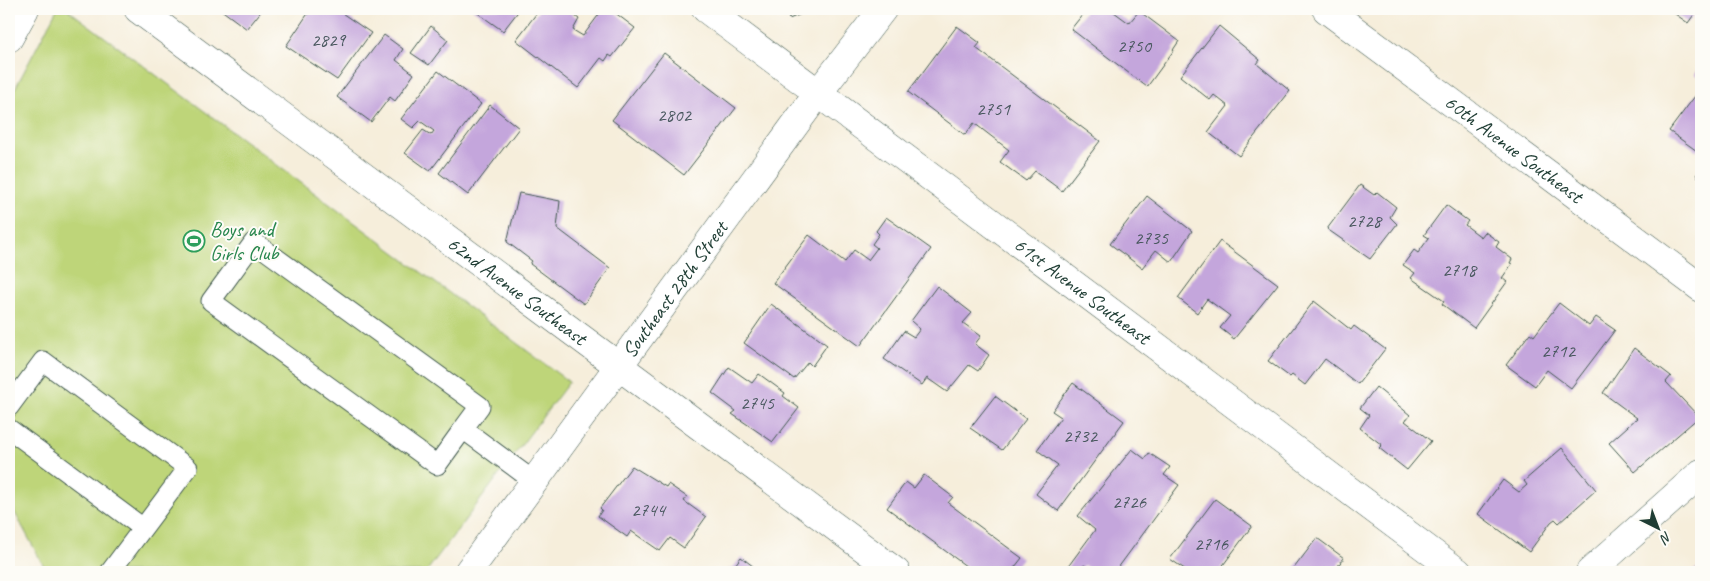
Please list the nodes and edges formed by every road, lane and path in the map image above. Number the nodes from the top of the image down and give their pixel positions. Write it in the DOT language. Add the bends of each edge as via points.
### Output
graph roads {
  1 [pos="25,9"];
  2 [pos="138,9"];
  3 [pos="706,9"];
  4 [pos="883,9"];
  5 [pos="1326,9"];
  6 [pos="9,38"];
  7 [pos="819,92"];
  8 [pos="1701,288"];
  9 [pos="619,367"];
  10 [pos="9,408"];
  11 [pos="9,429"];
  12 [pos="463,429"];
  13 [pos="1701,473"];
  14 [pos="535,482"];
  15 [pos="143,528"];
  16 [pos="110,572"];
  17 [pos="468,572"];
  18 [pos="896,572"];
  19 [pos="1458,572"];
  20 [pos="1590,572"];
  1 -- 6 [label="street"];
  2 -- 9 [label="street, 62nd Avenue Southeast"];
  3 -- 7 [label="street, 61st Avenue Southeast"];
  4 -- 7 [label="street, Southeast 28th Street"];
  5 -- 8 [label="street, 60th Avenue Southeast"];
  7 -- 9 [label="street, Southeast 28th Street"];
  7 -- 19 [label="street, 61st Avenue Southeast"];
  9 -- 14 [label="street, Southeast 28th Street"];
  9 -- 18 [label="street, 62nd Avenue Southeast"];
  10 -- 15 [label="lane" via="43,361 188,468"];
  11 -- 15 [label="lane"];
  12 -- 12 [label="lane" via="480,406 254,242 211,301 437,466"];
  12 -- 14 [label="lane"];
  13 -- 20 [label="street"];
  14 -- 17 [label="street, Southeast 28th Street"];
  15 -- 16 [label="lane"];
}
